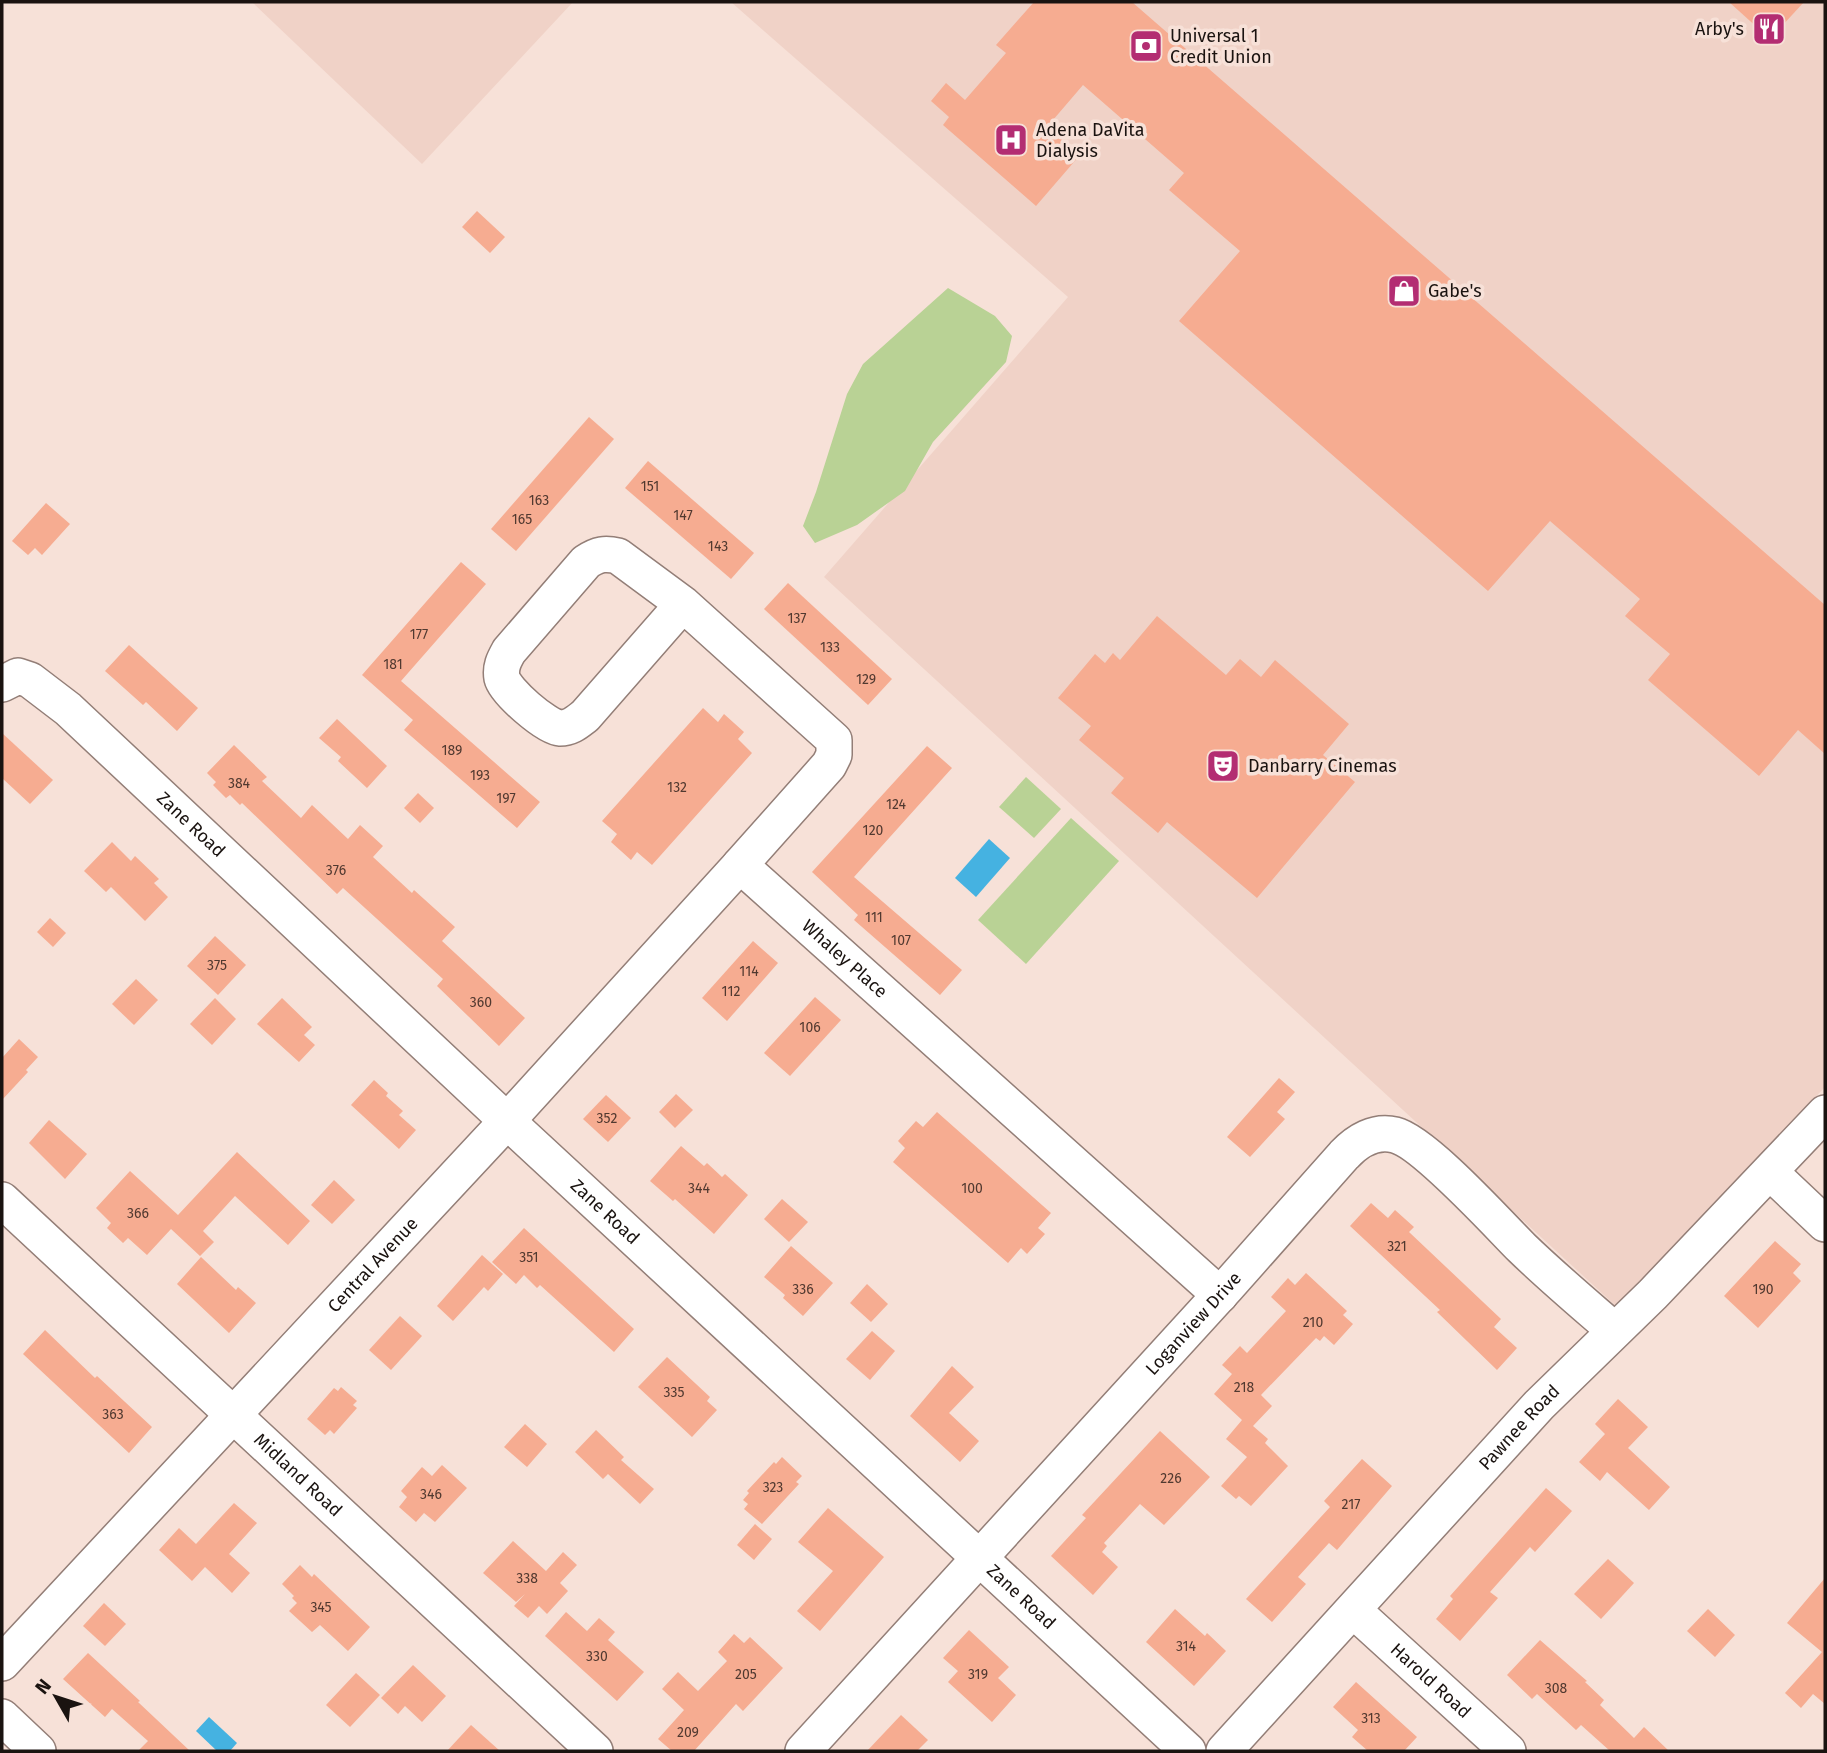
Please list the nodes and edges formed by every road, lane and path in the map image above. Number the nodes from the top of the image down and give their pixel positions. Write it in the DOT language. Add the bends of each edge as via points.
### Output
graph roads {
  1 [pos="683,604"];
  2 [pos="10,680"];
  3 [pos="740,865"];
  4 [pos="1825,1113"];
  5 [pos="507,1121"];
  6 [pos="1770,1172"];
  7 [pos="2,1200"];
  8 [pos="1825,1224"];
  9 [pos="1220,1294"];
  10 [pos="1614,1330"];
  11 [pos="233,1416"];
  12 [pos="979,1559"];
  13 [pos="1353,1610"];
  14 [pos="2,1663"];
  15 [pos="2,1717"];
  16 [pos="38,1751"];
  17 [pos="595,1751"];
  18 [pos="803,1751"];
  19 [pos="1188,1751"];
  20 [pos="1224,1751"];
  21 [pos="1508,1751"];
  1 -- 1 [label="street" via="618,556 595,556 509,651 501,666 502,679 507,690 544,721 558,728 571,726 585,716"];
  1 -- 3 [label="street" via="834,740 829,765"];
  2 -- 5 [label="street, Zane Road" via="30,680 68,709"];
  3 -- 5 [label="street, Central Avenue"];
  3 -- 9 [label="street, Whaley Place"];
  4 -- 6 [label="street, Pawnee Road"];
  5 -- 11 [label="street, Central Avenue"];
  5 -- 12 [label="street, Zane Road"];
  6 -- 8 [label="street"];
  6 -- 10 [label="street, Pawnee Road"];
  7 -- 11 [label="street, Midland Road"];
  9 -- 10 [label="street, Loganview Drive" via="1355,1144 1369,1137 1395,1135 1421,1150"];
  9 -- 12 [label="street, Loganview Drive"];
  10 -- 13 [label="street, Pawnee Road"];
  11 -- 14 [label="street, Central Avenue"];
  11 -- 17 [label="street, Midland Road"];
  12 -- 18 [label="street, Loganview Drive"];
  12 -- 19 [label="street, Zane Road"];
  13 -- 20 [label="street, Pawnee Road"];
  13 -- 21 [label="street, Harold Road"];
  15 -- 16 [label="street"];
}
